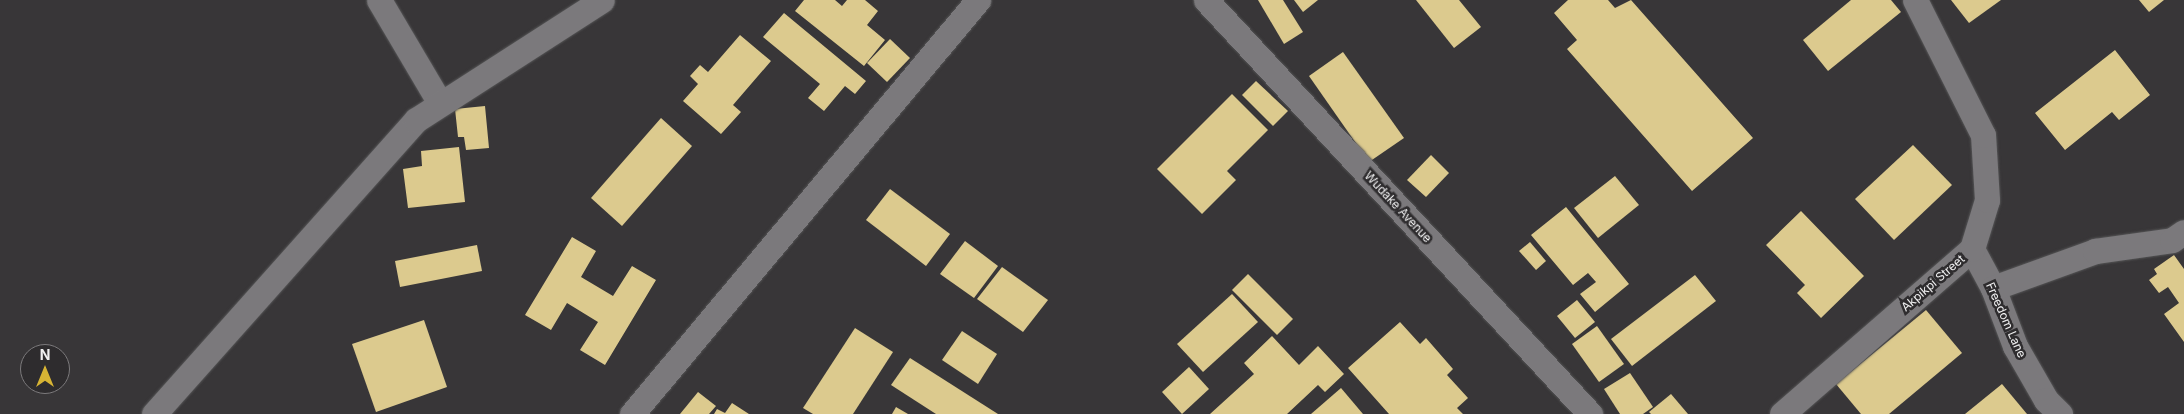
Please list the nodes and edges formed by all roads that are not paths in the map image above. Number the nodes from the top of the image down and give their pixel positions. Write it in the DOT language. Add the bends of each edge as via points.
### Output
graph roads {
  1 [pos="379,0"];
  2 [pos="602,0"];
  3 [pos="978,0"];
  4 [pos="1206,0"];
  5 [pos="1915,0"];
  6 [pos="440,103"];
  7 [pos="2184,232"];
  8 [pos="1972,249"];
  9 [pos="1993,288"];
  10 [pos="154,414"];
  11 [pos="632,414"];
  12 [pos="1590,414"];
  13 [pos="1782,414"];
  14 [pos="2060,414"];
  1 -- 6 [label="street"];
  2 -- 6 [label="street"];
  3 -- 11 [label="street"];
  4 -- 12 [label="street, Wudake Avenue"];
  5 -- 8 [label="street, Akpikpi Street" via="1983,135 1987,200"];
  6 -- 10 [label="street" via="386,149"];
  7 -- 9 [label="street" via="2172,240 2095,251"];
  8 -- 9 [label="street, Freedom Lane"];
  8 -- 13 [label="street, Akpikpi Street"];
  9 -- 14 [label="street, Freedom Lane" via="2015,346 2046,400"];
}
